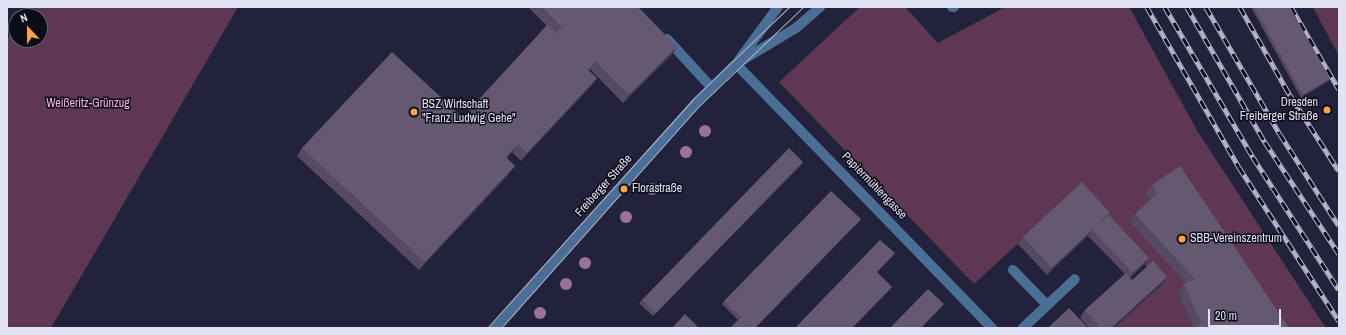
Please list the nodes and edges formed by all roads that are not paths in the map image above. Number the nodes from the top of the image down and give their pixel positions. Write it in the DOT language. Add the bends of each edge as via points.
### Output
graph roads {
  1 [pos="778,7"];
  2 [pos="820,7"];
  3 [pos="663,34"];
  4 [pos="736,64"];
  5 [pos="712,88"];
  6 [pos="1014,270"];
  7 [pos="1075,279"];
  8 [pos="1047,305"];
  9 [pos="495,328"];
  10 [pos="992,328"];
  11 [pos="1023,328"];
  1 -- 4 [label="street, Freiberger Straße"];
  2 -- 4 [label="street, Freiberger Straße" via="796,28"];
  3 -- 5 [label="street"];
  4 -- 5 [label="street, Freiberger Straße"];
  4 -- 10 [label="street, Papiermühlengasse"];
  5 -- 9 [label="street, Freiberger Straße"];
  6 -- 8 [label="street"];
  7 -- 8 [label="street"];
  8 -- 11 [label="street"];
}
